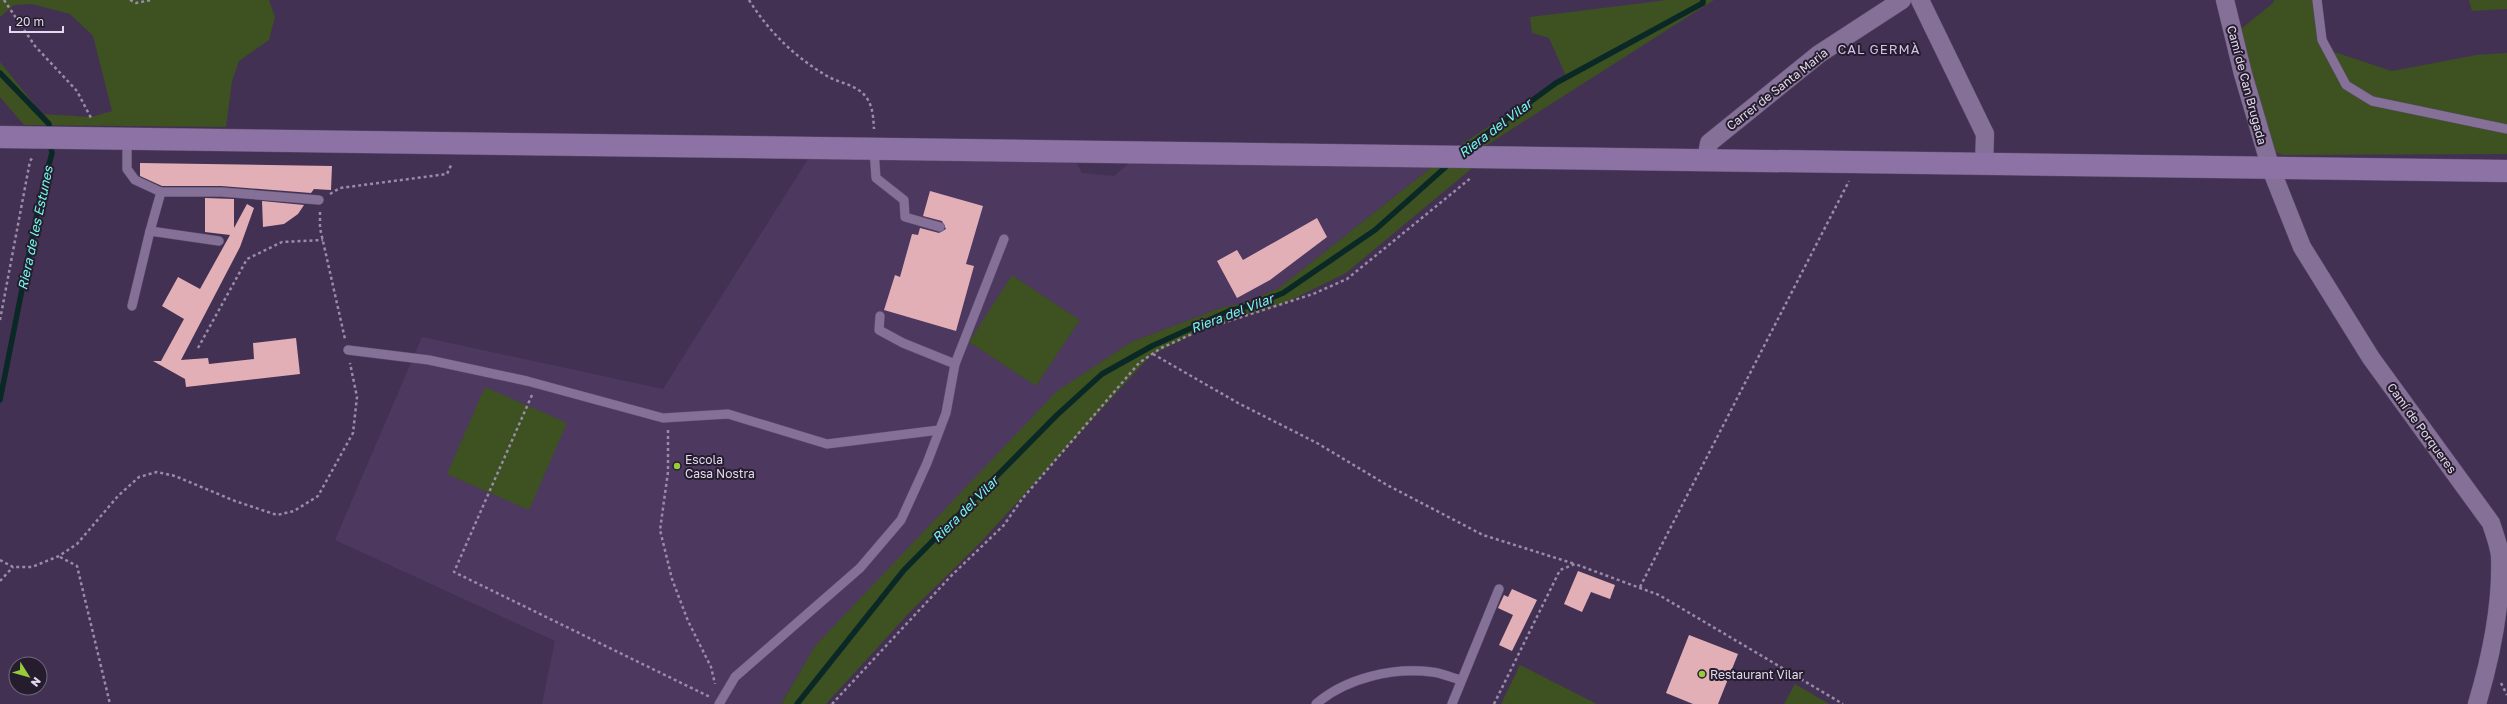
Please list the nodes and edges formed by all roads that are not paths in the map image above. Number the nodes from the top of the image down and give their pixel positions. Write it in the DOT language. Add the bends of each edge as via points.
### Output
graph roads {
  1 [pos="1902,0"];
  2 [pos="1920,0"];
  3 [pos="2225,0"];
  4 [pos="2317,0"];
  5 [pos="2507,129"];
  6 [pos="0,137"];
  7 [pos="127,138"];
  8 [pos="874,150"];
  9 [pos="1706,161"];
  10 [pos="1984,165"];
  11 [pos="2271,169"];
  12 [pos="2507,171"];
  13 [pos="161,192"];
  14 [pos="319,200"];
  15 [pos="940,227"];
  16 [pos="150,231"];
  17 [pos="1004,239"];
  18 [pos="218,241"];
  19 [pos="132,306"];
  20 [pos="880,316"];
  21 [pos="348,350"];
  22 [pos="956,364"];
  23 [pos="940,430"];
  24 [pos="1499,589"];
  25 [pos="1462,680"];
  26 [pos="719,703"];
  27 [pos="1316,704"];
  28 [pos="1452,704"];
  29 [pos="2477,704"];
  1 -- 9 [label="street, Carrer de Santa Maria" via="1819,54 1709,142"];
  2 -- 10 [label="street" via="1985,134"];
  3 -- 11 [label="street, Camí de Can Brugada" via="2243,74"];
  4 -- 5 [label="lane" via="2322,40 2346,85 2372,101"];
  6 -- 7 [label="main road"];
  7 -- 8 [label="main road"];
  7 -- 13 [label="lane" via="127,169 135,180"];
  8 -- 9 [label="main road"];
  8 -- 15 [label="lane" via="876,178 904,200 905,217"];
  9 -- 10 [label="main road"];
  10 -- 11 [label="main road"];
  11 -- 12 [label="main road"];
  11 -- 29 [label="street, Camí de Porqueres" via="2302,247 2371,358 2491,523 2500,554 2498,604 2486,672"];
  13 -- 14 [label="lane" via="221,192"];
  13 -- 16 [label="lane"];
  16 -- 18 [label="lane"];
  16 -- 19 [label="lane"];
  17 -- 22 [label="lane"];
  20 -- 22 [label="lane" via="879,330 903,343"];
  21 -- 23 [label="lane" via="429,360 537,384 668,418 728,414 827,444"];
  22 -- 23 [label="lane"];
  23 -- 26 [label="lane" via="901,520 860,568 735,678"];
  24 -- 25 [label="lane"];
  25 -- 27 [label="lane" via="1433,672 1403,671 1365,678 1344,686"];
  25 -- 28 [label="lane"];
}
